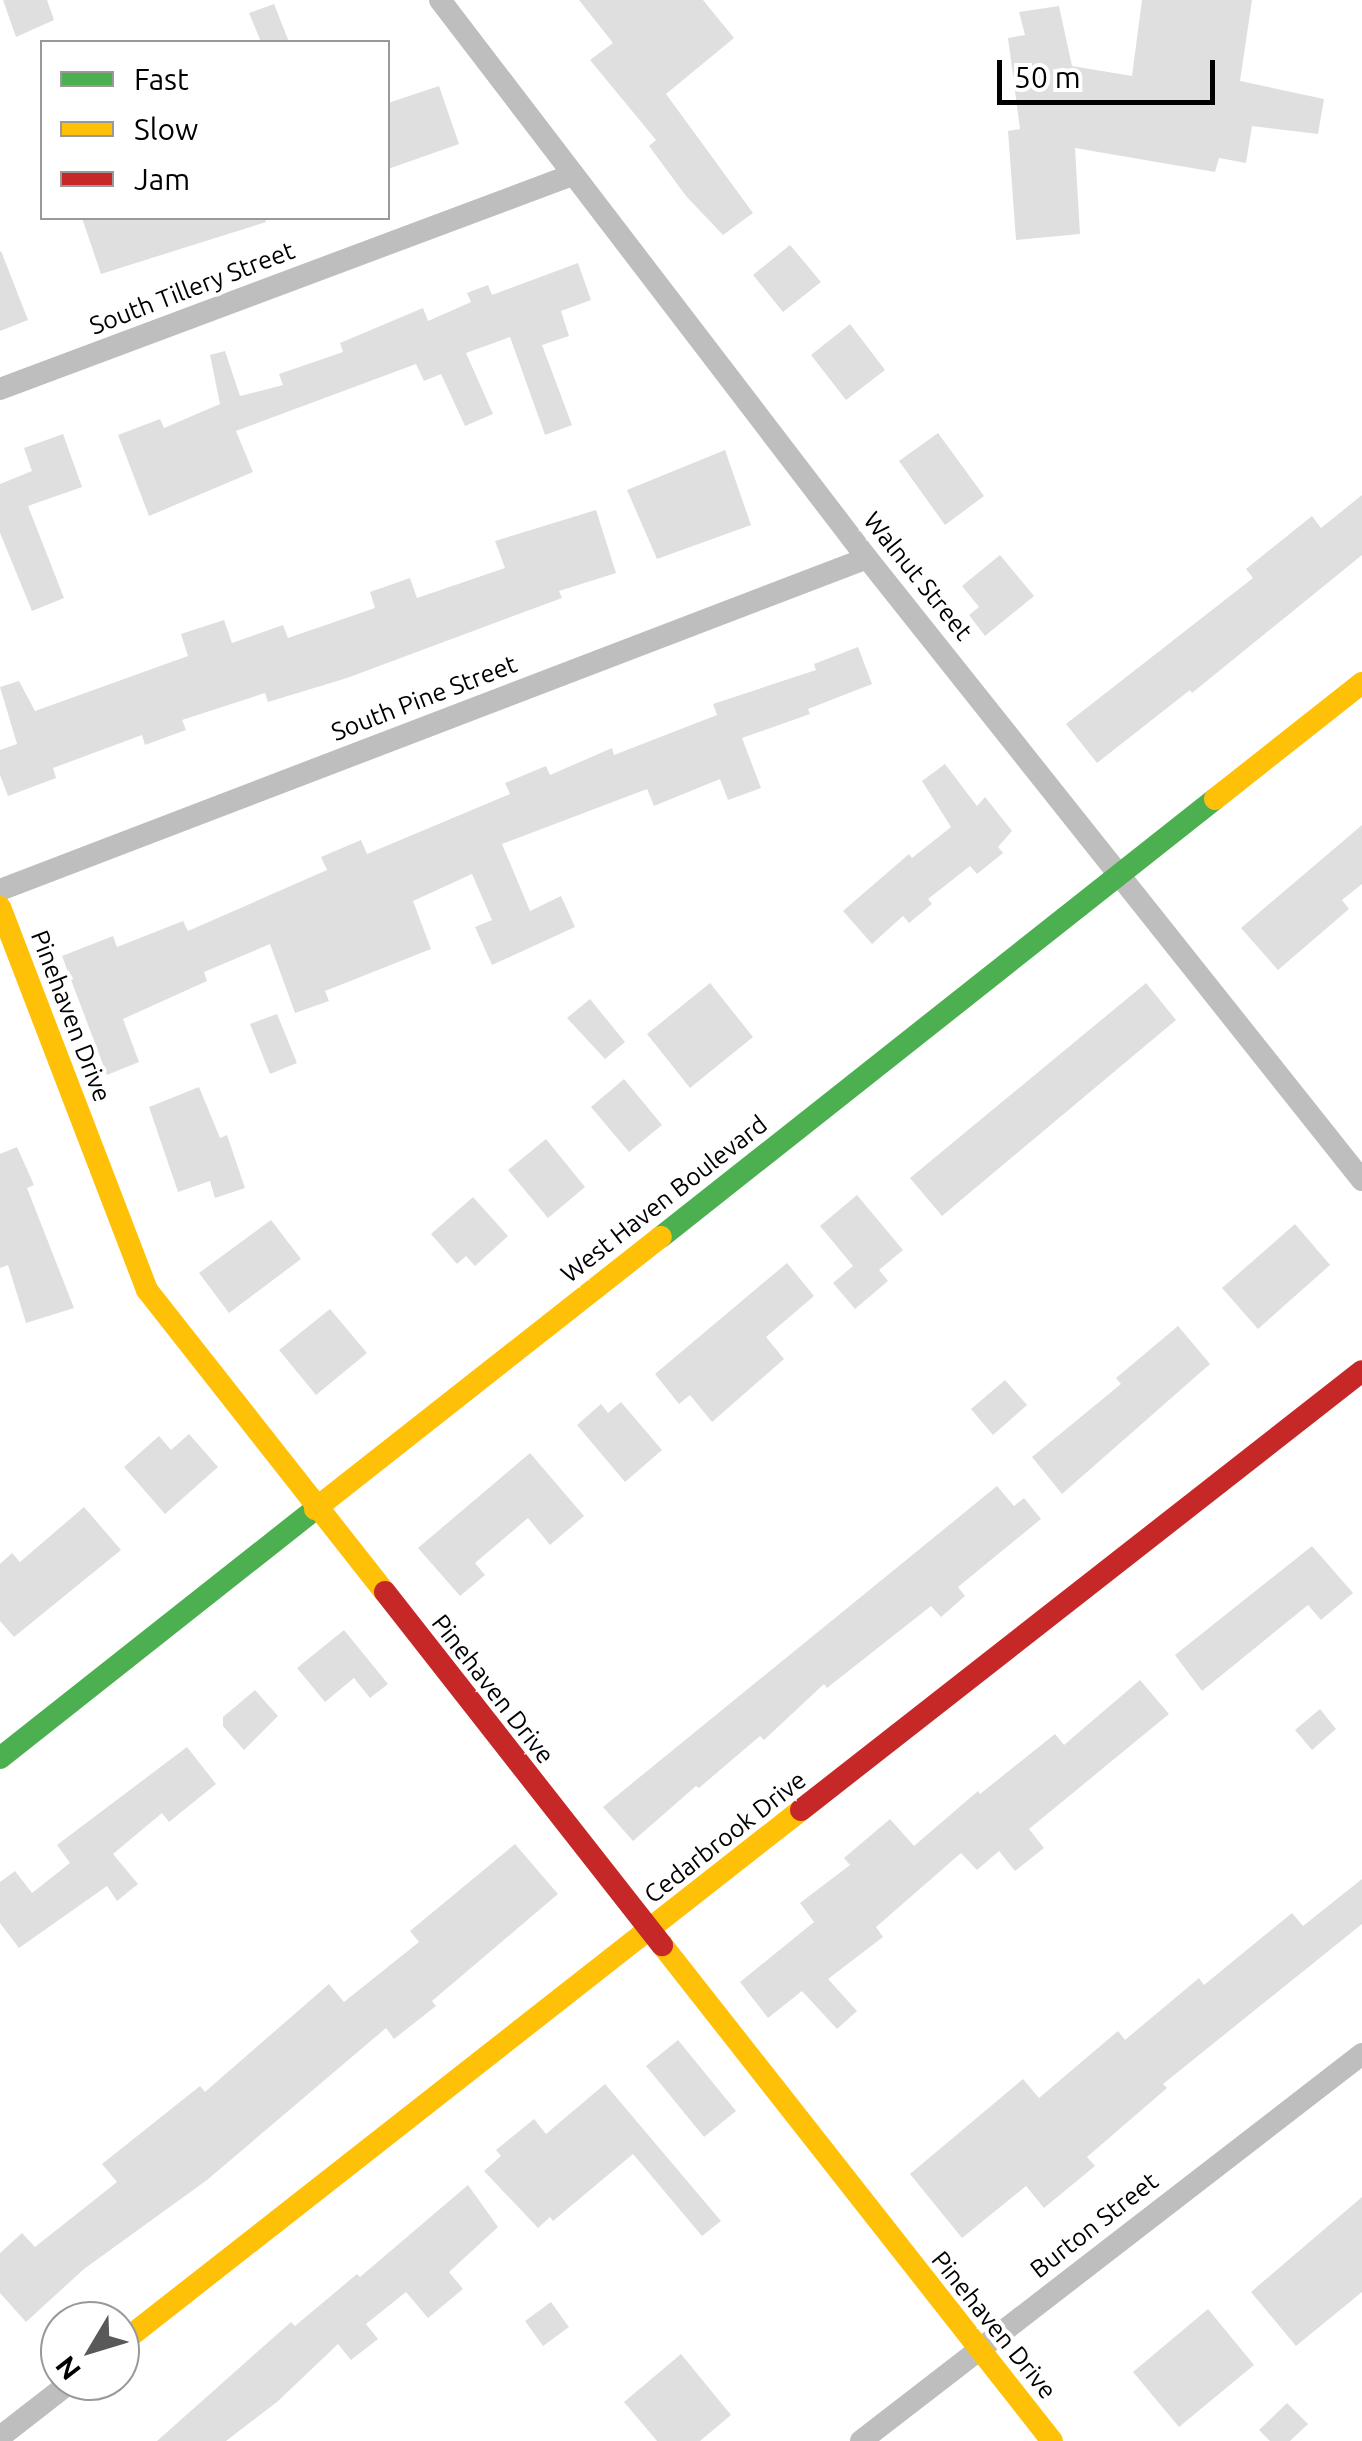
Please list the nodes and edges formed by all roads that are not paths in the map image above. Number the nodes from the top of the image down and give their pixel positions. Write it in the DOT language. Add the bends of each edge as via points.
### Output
graph roads {
  1 [pos="440,0"];
  2 [pos="572,174"];
  3 [pos="0,389"];
  4 [pos="867,558"];
  5 [pos="1362,684"];
  6 [pos="1121,872"];
  7 [pos="0,890"];
  8 [pos="0,908"];
  9 [pos="1362,1180"];
  10 [pos="1362,1371"];
  11 [pos="318,1508"];
  12 [pos="0,1758"];
  13 [pos="648,1932"];
  14 [pos="1362,2054"];
  15 [pos="140,2328"];
  16 [pos="978,2349"];
  17 [pos="46,2401"];
  18 [pos="0,2437"];
  19 [pos="861,2441"];
  20 [pos="1052,2441"];
  1 -- 2 [label="street, Walnut Street"];
  2 -- 3 [label="street, South Tillery Street"];
  2 -- 4 [label="street, Walnut Street"];
  4 -- 6 [label="street, Walnut Street"];
  4 -- 7 [label="street, South Pine Street"];
  5 -- 6 [label="street, West Haven Boulevard"];
  6 -- 9 [label="street, Walnut Street"];
  6 -- 11 [label="street, West Haven Boulevard"];
  8 -- 11 [label="street, Pinehaven Drive" via="147,1290"];
  10 -- 13 [label="street, Cedarbrook Drive"];
  11 -- 12 [label="street, West Haven Boulevard"];
  11 -- 13 [label="street, Pinehaven Drive"];
  13 -- 15 [label="street, Cedarbrook Drive"];
  13 -- 16 [label="street, Pinehaven Drive"];
  14 -- 16 [label="street, Burton Street"];
  16 -- 19 [label="street, Burton Street"];
  16 -- 20 [label="street, Pinehaven Drive"];
  17 -- 18 [label="street"];
}
